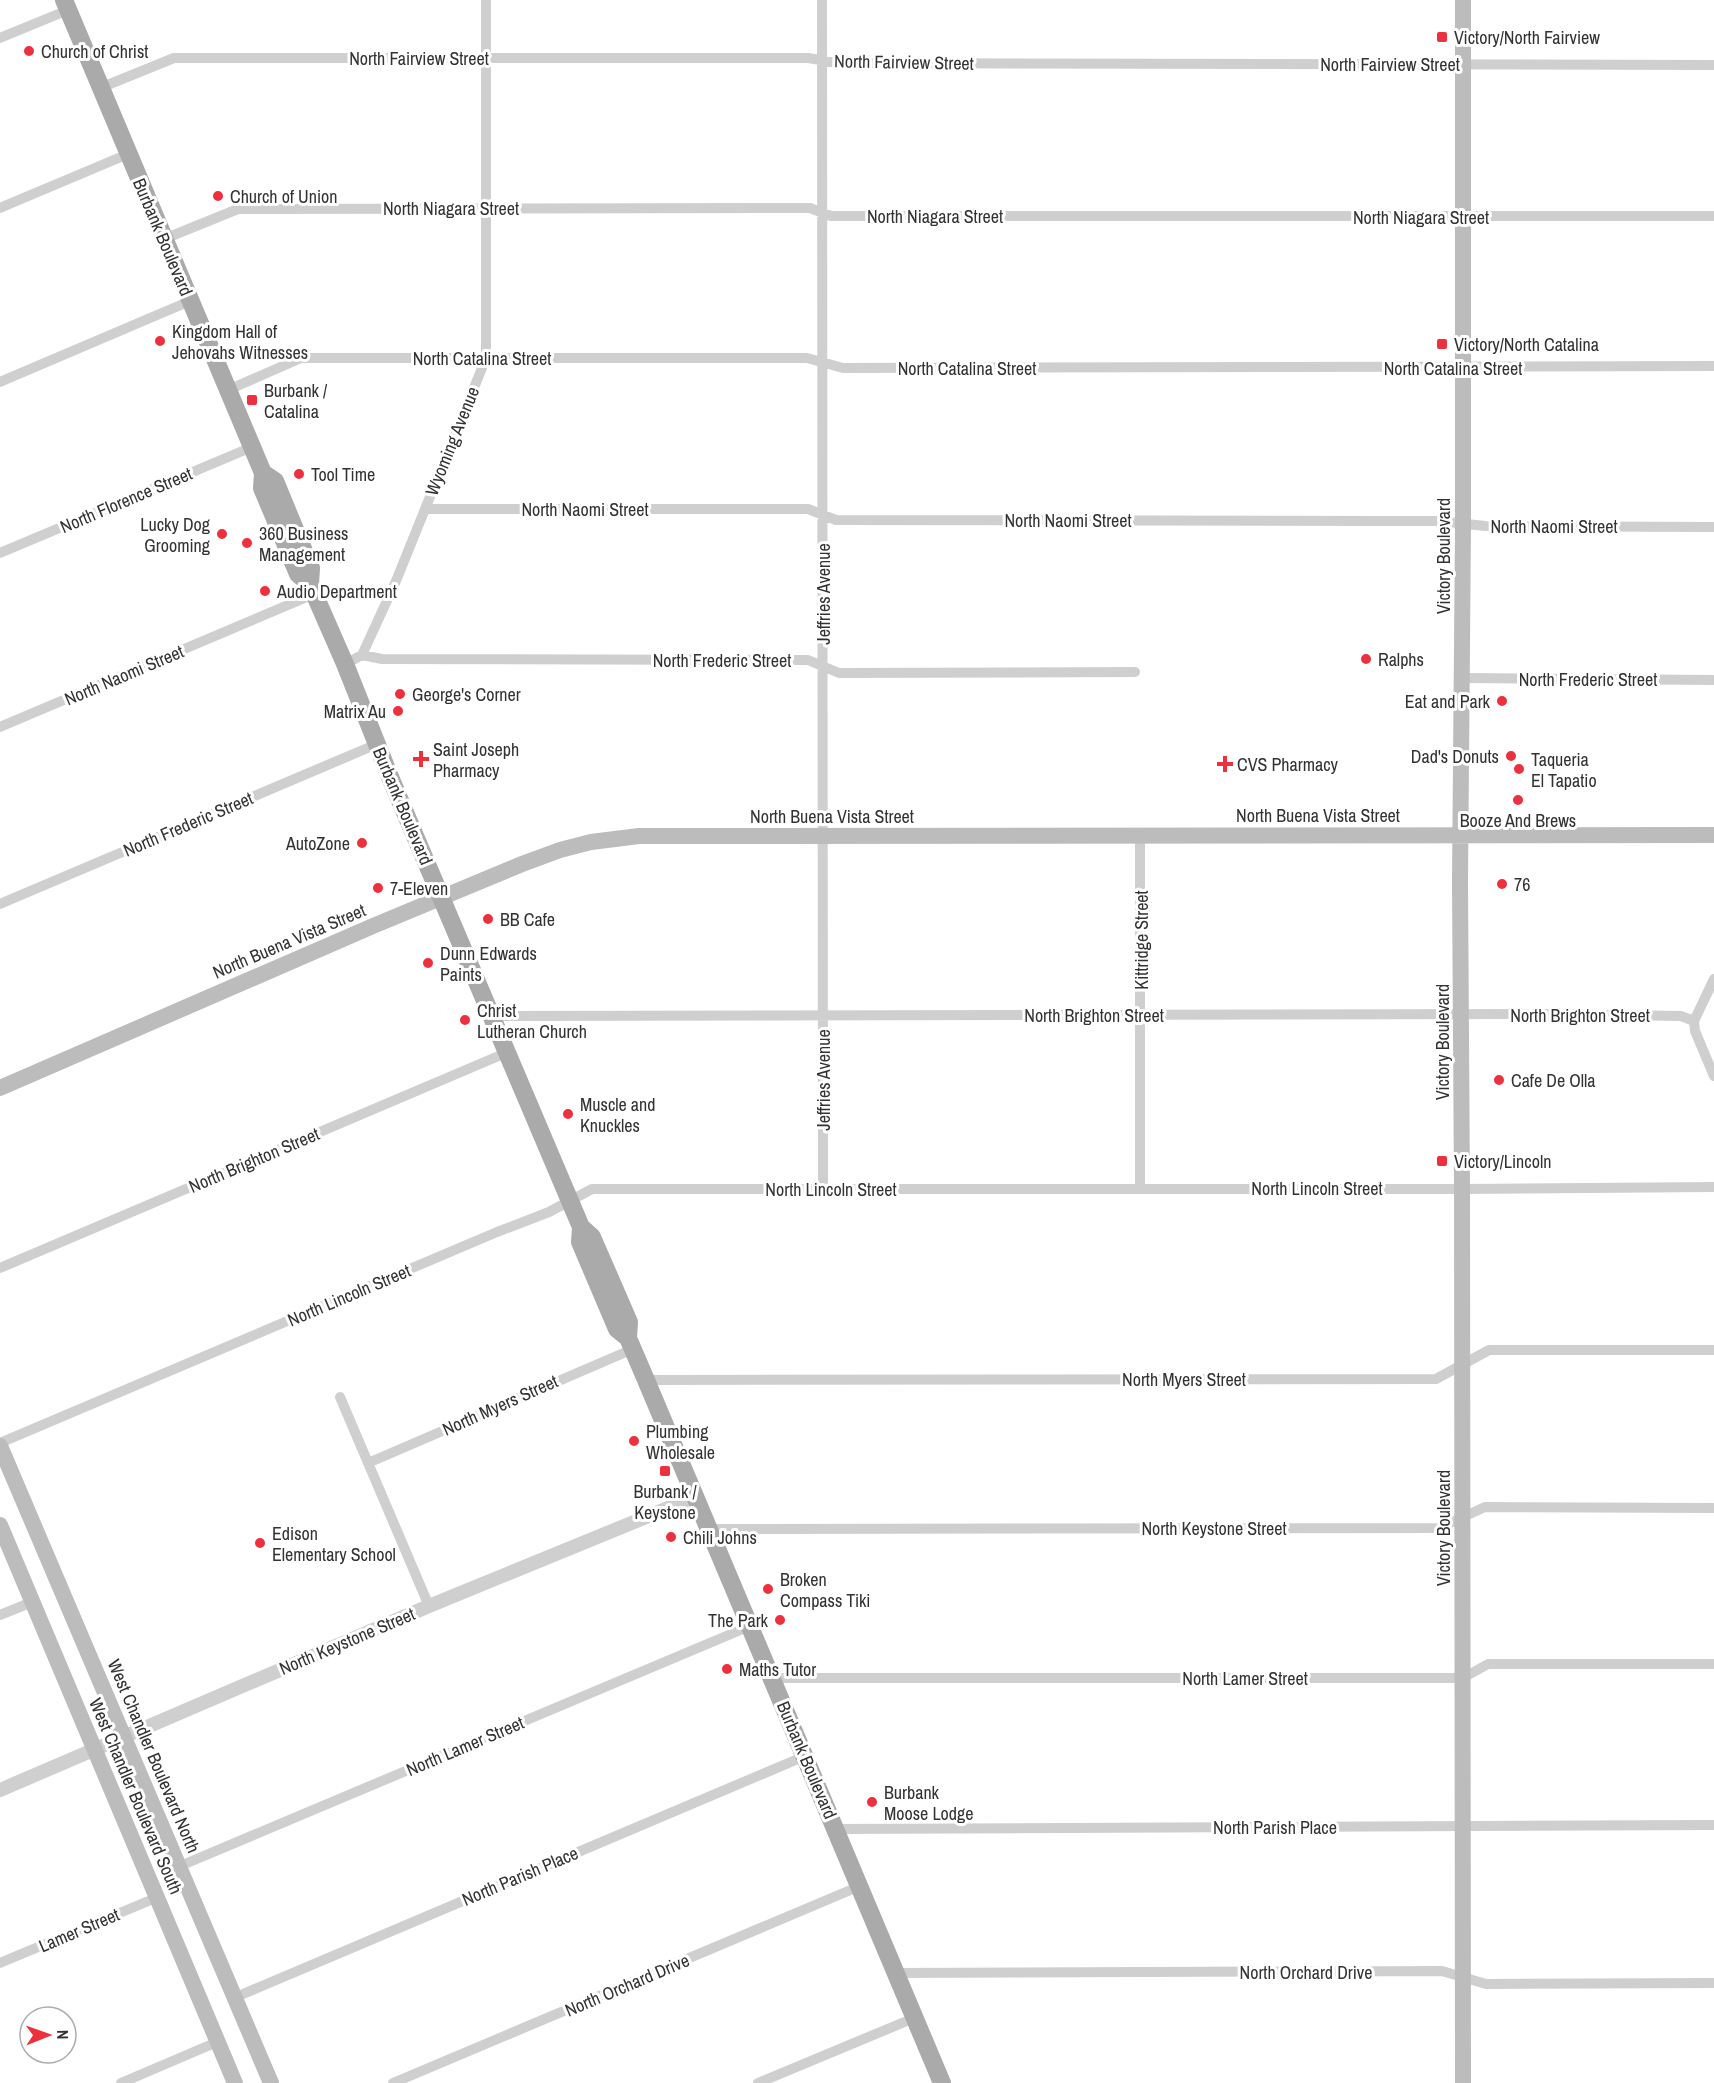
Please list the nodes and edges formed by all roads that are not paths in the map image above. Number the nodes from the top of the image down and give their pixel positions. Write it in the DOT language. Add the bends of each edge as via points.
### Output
graph roads {
  1 [pos="486,0"];
  2 [pos="822,0"];
  3 [pos="1463,0"];
  4 [pos="66,5"];
  5 [pos="0,38"];
  6 [pos="486,58"];
  7 [pos="822,60"];
  8 [pos="1463,64"];
  9 [pos="1714,65"];
  10 [pos="100,88"];
  11 [pos="128,154"];
  12 [pos="0,208"];
  13 [pos="486,208"];
  14 [pos="822,213"];
  15 [pos="1714,216"];
  16 [pos="1463,217"];
  17 [pos="164,239"];
  18 [pos="190,301"];
  19 [pos="486,358"];
  20 [pos="823,362"];
  21 [pos="1714,366"];
  22 [pos="1462,368"];
  23 [pos="0,382"];
  24 [pos="228,390"];
  25 [pos="252,447"];
  26 [pos="425,509"];
  27 [pos="822,515"];
  28 [pos="1463,525"];
  29 [pos="1714,527"];
  30 [pos="0,554"];
  31 [pos="312,589"];
  32 [pos="362,655"];
  33 [pos="345,664"];
  34 [pos="823,667"];
  35 [pos="1135,672"];
  36 [pos="1462,678"];
  37 [pos="1714,680"];
  38 [pos="0,727"];
  39 [pos="377,744"];
  40 [pos="1140,835"];
  41 [pos="1461,835"];
  42 [pos="1714,835"];
  43 [pos="823,836"];
  44 [pos="443,899"];
  45 [pos="0,904"];
  46 [pos="1714,979"];
  47 [pos="1141,1014"];
  48 [pos="823,1015"];
  49 [pos="1461,1015"];
  50 [pos="493,1016"];
  51 [pos="1694,1021"];
  52 [pos="508,1052"];
  53 [pos="1714,1076"];
  54 [pos="0,1088"];
  55 [pos="1714,1187"];
  56 [pos="1140,1188"];
  57 [pos="823,1189"];
  58 [pos="1462,1189"];
  59 [pos="570,1201"];
  60 [pos="0,1268"];
  61 [pos="630,1343"];
  62 [pos="1714,1350"];
  63 [pos="1462,1363"];
  64 [pos="646,1380"];
  65 [pos="340,1397"];
  66 [pos="0,1444"];
  67 [pos="368,1463"];
  68 [pos="695,1497"];
  69 [pos="1714,1508"];
  70 [pos="1462,1518"];
  71 [pos="0,1525"];
  72 [pos="709,1529"];
  73 [pos="32,1602"];
  74 [pos="429,1606"];
  75 [pos="0,1615"];
  76 [pos="750,1626"];
  77 [pos="1714,1665"];
  78 [pos="772,1678"];
  79 [pos="1463,1678"];
  80 [pos="124,1737"];
  81 [pos="95,1749"];
  82 [pos="805,1756"];
  83 [pos="0,1790"];
  84 [pos="1714,1825"];
  85 [pos="1463,1827"];
  86 [pos="837,1829"];
  87 [pos="180,1866"];
  88 [pos="860,1886"];
  89 [pos="158,1897"];
  90 [pos="0,1964"];
  91 [pos="896,1973"];
  92 [pos="1463,1978"];
  93 [pos="1714,1983"];
  94 [pos="236,1997"];
  95 [pos="914,2018"];
  96 [pos="217,2042"];
  97 [pos="121,2083"];
  98 [pos="235,2083"];
  99 [pos="271,2083"];
  100 [pos="393,2083"];
  101 [pos="758,2083"];
  102 [pos="942,2083"];
  103 [pos="1463,2083"];
  1 -- 6 [label="street, Wyoming Avenue"];
  2 -- 7 [label="street, Jeffries Avenue"];
  3 -- 8 [label="main road, Victory Boulevard"];
  4 -- 5 [label="street"];
  4 -- 10 [label="main road, Burbank Boulevard"];
  6 -- 7 [label="street, North Fairview Street"];
  6 -- 10 [label="street, North Fairview Street" via="174,58"];
  6 -- 13 [label="street, Wyoming Avenue"];
  7 -- 8 [label="street, North Fairview Street"];
  7 -- 14 [label="street, Jeffries Avenue"];
  8 -- 9 [label="street, North Fairview Street"];
  8 -- 16 [label="main road, Victory Boulevard"];
  10 -- 11 [label="main road, Burbank Boulevard"];
  11 -- 12 [label="street"];
  11 -- 17 [label="main road, Burbank Boulevard"];
  13 -- 14 [label="street, North Niagara Street" via="810,208"];
  13 -- 17 [label="street, North Niagara Street" via="238,208"];
  13 -- 19 [label="street, Wyoming Avenue"];
  14 -- 16 [label="street, North Niagara Street"];
  14 -- 20 [label="street, Jeffries Avenue"];
  15 -- 16 [label="street, North Niagara Street"];
  16 -- 22 [label="main road, Victory Boulevard"];
  17 -- 18 [label="main road, Burbank Boulevard"];
  18 -- 23 [label="street"];
  18 -- 24 [label="main road, Burbank Boulevard"];
  19 -- 20 [label="street, North Catalina Street" via="807,358"];
  19 -- 24 [label="street, North Catalina Street" via="301,358"];
  19 -- 26 [label="street, Wyoming Avenue"];
  20 -- 22 [label="street, North Catalina Street" via="843,368"];
  20 -- 27 [label="street, Jeffries Avenue"];
  21 -- 22 [label="street, North Catalina Street"];
  22 -- 28 [label="main road, Victory Boulevard"];
  24 -- 25 [label="main road, Burbank Boulevard"];
  25 -- 30 [label="street, North Florence Street"];
  25 -- 31 [label="main road, Burbank Boulevard" via="263,473 275,481 310,568"];
  26 -- 27 [label="street, North Naomi Street" via="808,509"];
  26 -- 32 [label="street, Wyoming Avenue"];
  27 -- 28 [label="street, North Naomi Street" via="837,520 1382,520"];
  27 -- 34 [label="street, Jeffries Avenue"];
  28 -- 29 [label="street, North Naomi Street"];
  28 -- 36 [label="main road, Victory Boulevard"];
  31 -- 33 [label="main road, Burbank Boulevard"];
  31 -- 38 [label="street, North Naomi Street"];
  32 -- 33 [label="street"];
  32 -- 34 [label="street, North Frederic Street" via="394,659 807,660"];
  33 -- 39 [label="main road, Burbank Boulevard"];
  34 -- 35 [label="street, North Frederic Street" via="839,673"];
  34 -- 43 [label="street, Jeffries Avenue"];
  36 -- 37 [label="street, North Frederic Street"];
  36 -- 41 [label="main road, Victory Boulevard"];
  39 -- 44 [label="main road, Burbank Boulevard"];
  39 -- 45 [label="street, North Frederic Street"];
  40 -- 41 [label="main road, North Buena Vista Street"];
  40 -- 43 [label="main road, North Buena Vista Street"];
  40 -- 47 [label="street, Kittridge Street"];
  41 -- 42 [label="main road, North Buena Vista Street"];
  41 -- 49 [label="main road, Victory Boulevard"];
  43 -- 44 [label="main road, North Buena Vista Street" via="639,836 591,842 524,863"];
  43 -- 48 [label="street, Jeffries Avenue"];
  44 -- 50 [label="main road, Burbank Boulevard"];
  44 -- 54 [label="main road, North Buena Vista Street"];
  46 -- 51 [label="street"];
  47 -- 48 [label="street, North Brighton Street"];
  47 -- 49 [label="street, North Brighton Street"];
  47 -- 56 [label="street, Kittridge Street"];
  48 -- 50 [label="street, North Brighton Street"];
  48 -- 57 [label="street, Jeffries Avenue"];
  49 -- 51 [label="street, North Brighton Street" via="1681,1016"];
  49 -- 58 [label="main road, Victory Boulevard"];
  50 -- 52 [label="main road, Burbank Boulevard"];
  51 -- 53 [label="street"];
  52 -- 59 [label="main road, Burbank Boulevard"];
  52 -- 60 [label="street, North Brighton Street"];
  55 -- 58 [label="street, North Lincoln Street"];
  56 -- 57 [label="street, North Lincoln Street"];
  56 -- 58 [label="street, North Lincoln Street"];
  57 -- 59 [label="street, North Lincoln Street" via="592,1189"];
  58 -- 63 [label="main road, Victory Boulevard"];
  59 -- 61 [label="main road, Burbank Boulevard" via="581,1227 592,1237 629,1322"];
  59 -- 66 [label="street, North Lincoln Street"];
  61 -- 64 [label="main road, Burbank Boulevard"];
  61 -- 67 [label="street, North Myers Street"];
  62 -- 63 [label="street, North Myers Street" via="1490,1350"];
  63 -- 64 [label="street, North Myers Street" via="1436,1379"];
  63 -- 70 [label="main road, Victory Boulevard"];
  64 -- 68 [label="main road, Burbank Boulevard"];
  65 -- 67 [label="street"];
  66 -- 80 [label="main road, West Chandler Boulevard North"];
  67 -- 74 [label="street"];
  68 -- 72 [label="main road, Burbank Boulevard"];
  68 -- 74 [label="street, North Keystone Street"];
  69 -- 70 [label="street, North Keystone Street" via="1485,1507"];
  70 -- 72 [label="street, North Keystone Street" via="1439,1528"];
  70 -- 79 [label="main road, Victory Boulevard"];
  71 -- 73 [label="main road, West Chandler Boulevard South"];
  72 -- 76 [label="main road, Burbank Boulevard"];
  73 -- 75 [label="street"];
  73 -- 81 [label="main road, West Chandler Boulevard South"];
  74 -- 80 [label="street, North Keystone Street"];
  76 -- 78 [label="main road, Burbank Boulevard"];
  76 -- 87 [label="street, North Lamer Street"];
  77 -- 79 [label="street, North Lamer Street" via="1488,1665"];
  78 -- 79 [label="street, North Lamer Street"];
  78 -- 82 [label="main road, Burbank Boulevard"];
  79 -- 85 [label="main road, Victory Boulevard"];
  80 -- 81 [label="street, North Keystone Street"];
  80 -- 87 [label="main road, West Chandler Boulevard North"];
  81 -- 83 [label="street, North Keystone Street"];
  81 -- 89 [label="main road, West Chandler Boulevard South"];
  82 -- 86 [label="main road, Burbank Boulevard"];
  82 -- 94 [label="street, North Parish Place"];
  84 -- 85 [label="street, North Parish Place"];
  85 -- 86 [label="street, North Parish Place"];
  85 -- 92 [label="main road, Victory Boulevard"];
  86 -- 88 [label="main road, Burbank Boulevard"];
  87 -- 94 [label="main road, West Chandler Boulevard North"];
  88 -- 91 [label="main road, Burbank Boulevard"];
  88 -- 100 [label="street, North Orchard Drive"];
  89 -- 90 [label="street, Lamer Street"];
  89 -- 96 [label="main road, West Chandler Boulevard South"];
  91 -- 92 [label="street, North Orchard Drive" via="1442,1971"];
  91 -- 95 [label="main road, Burbank Boulevard"];
  92 -- 93 [label="street, North Orchard Drive" via="1486,1984"];
  92 -- 103 [label="main road, Victory Boulevard"];
  94 -- 99 [label="main road, West Chandler Boulevard North"];
  95 -- 101 [label="street"];
  95 -- 102 [label="main road, Burbank Boulevard"];
  96 -- 97 [label="street"];
  96 -- 98 [label="main road, West Chandler Boulevard South"];
}
